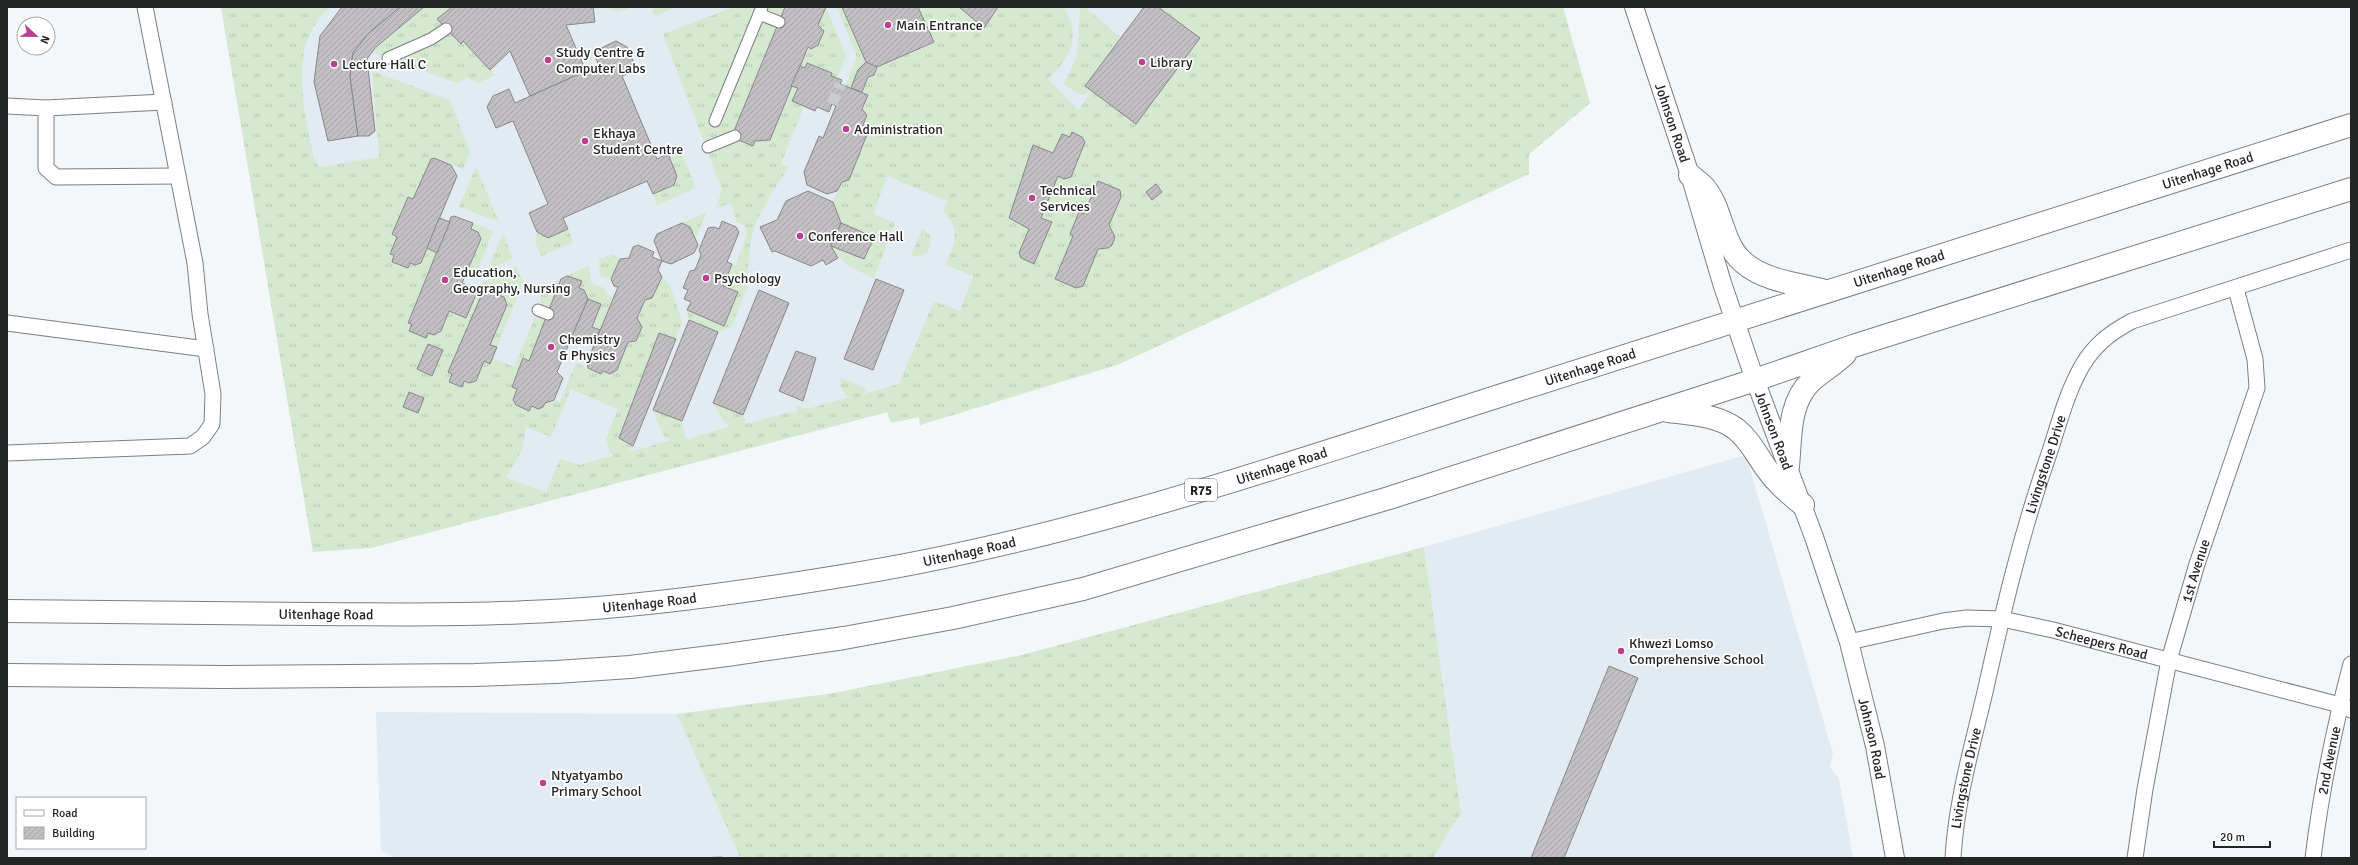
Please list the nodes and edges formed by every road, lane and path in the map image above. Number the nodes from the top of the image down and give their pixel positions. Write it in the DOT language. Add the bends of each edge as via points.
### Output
graph roads {
  1 [pos="145,7"];
  2 [pos="1634,7"];
  3 [pos="761,11"];
  4 [pos="779,22"];
  5 [pos="446,28"];
  6 [pos="388,58"];
  7 [pos="164,102"];
  8 [pos="7,106"];
  9 [pos="46,108"];
  10 [pos="715,121"];
  11 [pos="2351,125"];
  12 [pos="735,136"];
  13 [pos="708,147"];
  14 [pos="1690,175"];
  15 [pos="178,176"];
  16 [pos="2351,189"];
  17 [pos="2351,250"];
  18 [pos="2236,289"];
  19 [pos="1825,291"];
  20 [pos="1736,320"];
  21 [pos="7,322"];
  22 [pos="1853,346"];
  23 [pos="206,349"];
  24 [pos="1755,380"];
  25 [pos="1660,410"];
  26 [pos="7,453"];
  27 [pos="1788,466"];
  28 [pos="1803,505"];
  29 [pos="7,611"];
  30 [pos="2002,619"];
  31 [pos="1849,642"];
  32 [pos="2169,660"];
  33 [pos="2351,664"];
  34 [pos="7,674"];
  35 [pos="2346,708"];
  36 [pos="1895,858"];
  37 [pos="1953,858"];
  38 [pos="2135,858"];
  39 [pos="2313,858"];
  1 -- 7 [label="street"];
  2 -- 14 [label="street, Johnson Road"];
  3 -- 4 [label="street"];
  3 -- 10 [label="street"];
  5 -- 6 [label="street" via="431,39"];
  7 -- 9 [label="street"];
  7 -- 15 [label="street"];
  8 -- 9 [label="street"];
  9 -- 15 [label="street" via="46,168 50,174 56,177"];
  11 -- 19 [label="main road, Uitenhage Road / R75"];
  12 -- 13 [label="street"];
  14 -- 19 [label="main road" via="1704,187 1712,199 1725,234 1743,262 1767,276"];
  14 -- 20 [label="street, Johnson Road" via="1722,283"];
  15 -- 23 [label="street" via="195,263"];
  16 -- 22 [label="main road"];
  17 -- 18 [label="street, Livingstone Drive"];
  18 -- 30 [label="street, Livingstone Drive" via="2132,321 2099,341 2089,354 2074,382 2038,483"];
  18 -- 32 [label="street, 1st Avenue" via="2255,358 2257,388"];
  19 -- 20 [label="main road, Uitenhage Road / R75"];
  20 -- 24 [label="street, Johnson Road"];
  20 -- 29 [label="main road, Uitenhage Road / R75" via="1261,472 1119,514 971,552 846,576 641,604 534,612 454,615"];
  21 -- 23 [label="street"];
  22 -- 24 [label="main road"];
  22 -- 27 [label="main road" via="1801,392 1793,414"];
  23 -- 26 [label="street" via="213,394 212,424 203,437 190,446"];
  24 -- 25 [label="main road"];
  24 -- 27 [label="street, Johnson Road"];
  25 -- 28 [label="main road" via="1698,414 1716,419 1735,429 1746,438 1777,482"];
  25 -- 34 [label="main road" via="1390,498 1083,589 953,618 844,638 667,662 556,672 232,676"];
  27 -- 28 [label="street, Johnson Road"];
  28 -- 31 [label="street, Johnson Road"];
  30 -- 31 [label="street, Scheepers Road" via="1967,618 1943,621"];
  30 -- 32 [label="street, Scheepers Road"];
  30 -- 37 [label="street, Livingstone Drive" via="1960,804"];
  31 -- 36 [label="street, Johnson Road" via="1875,746"];
  32 -- 35 [label="street, Scheepers Road"];
  32 -- 38 [label="street, 1st Avenue"];
  33 -- 35 [label="street, 2nd Avenue"];
  35 -- 39 [label="street, 2nd Avenue" via="2320,800"];
}
